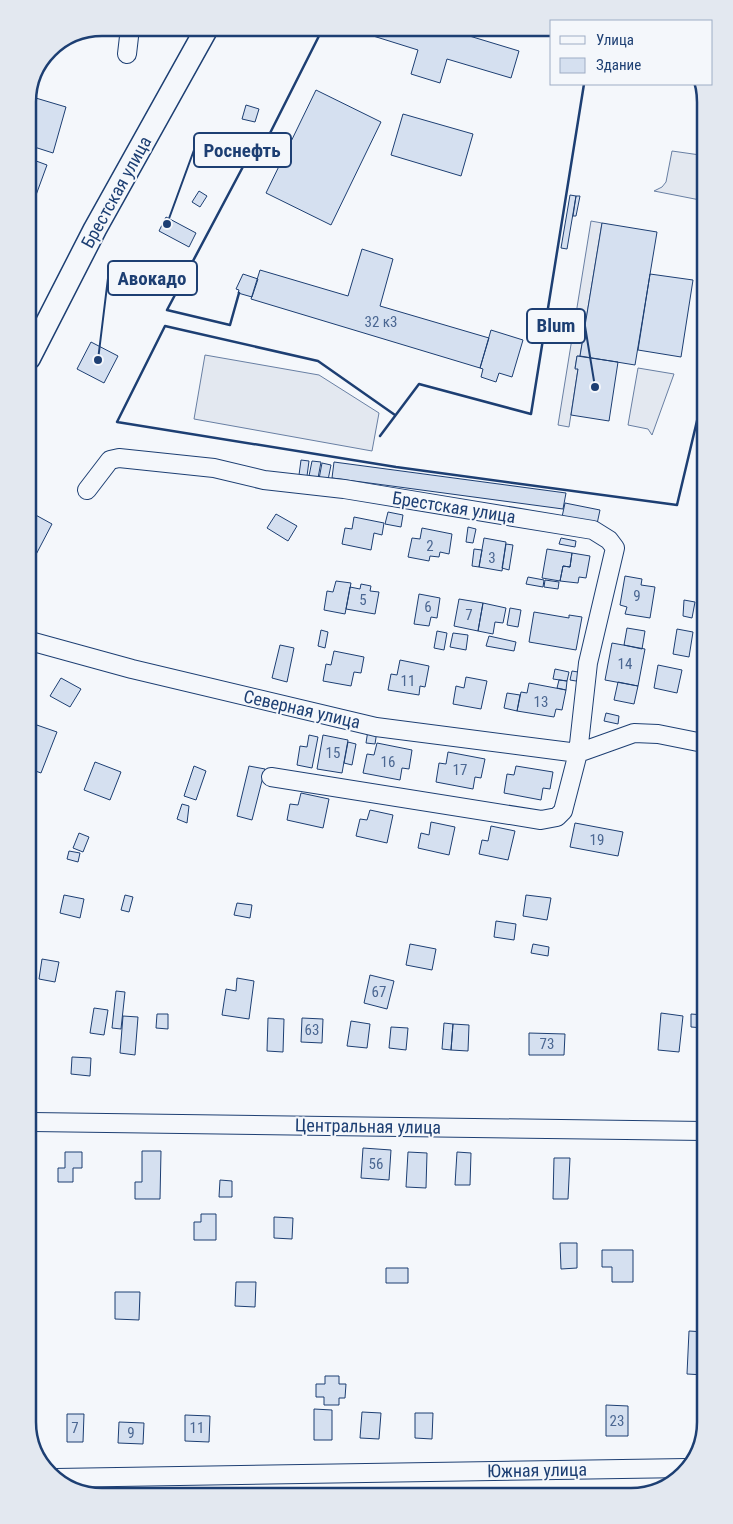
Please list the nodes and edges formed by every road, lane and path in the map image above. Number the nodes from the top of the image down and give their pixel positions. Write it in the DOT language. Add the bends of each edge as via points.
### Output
graph roads {
  1 [pos="129,36"];
  2 [pos="202,36"];
  3 [pos="127,54"];
  4 [pos="36,344"];
  5 [pos="87,490"];
  6 [pos="36,643"];
  7 [pos="697,742"];
  8 [pos="577,756"];
  9 [pos="271,776"];
  10 [pos="36,1122"];
  11 [pos="697,1131"];
  12 [pos="677,1468"];
  13 [pos="67,1478"];
  1 -- 3 [label="street"];
  2 -- 4 [label="main road, Брестская улица" via="95,229"];
  5 -- 8 [label="street, Брестская улица" via="110,460 119,458 214,468 264,480 344,489 593,530 616,548 588,663"];
  6 -- 8 [label="street, Северная улица" via="142,672 376,726"];
  7 -- 8 [label="street" via="658,734 633,734"];
  8 -- 9 [label="street" via="563,811 556,817 541,820"];
  10 -- 11 [label="street, Центральная улица"];
  12 -- 13 [label="street, Южная улица"];
}
